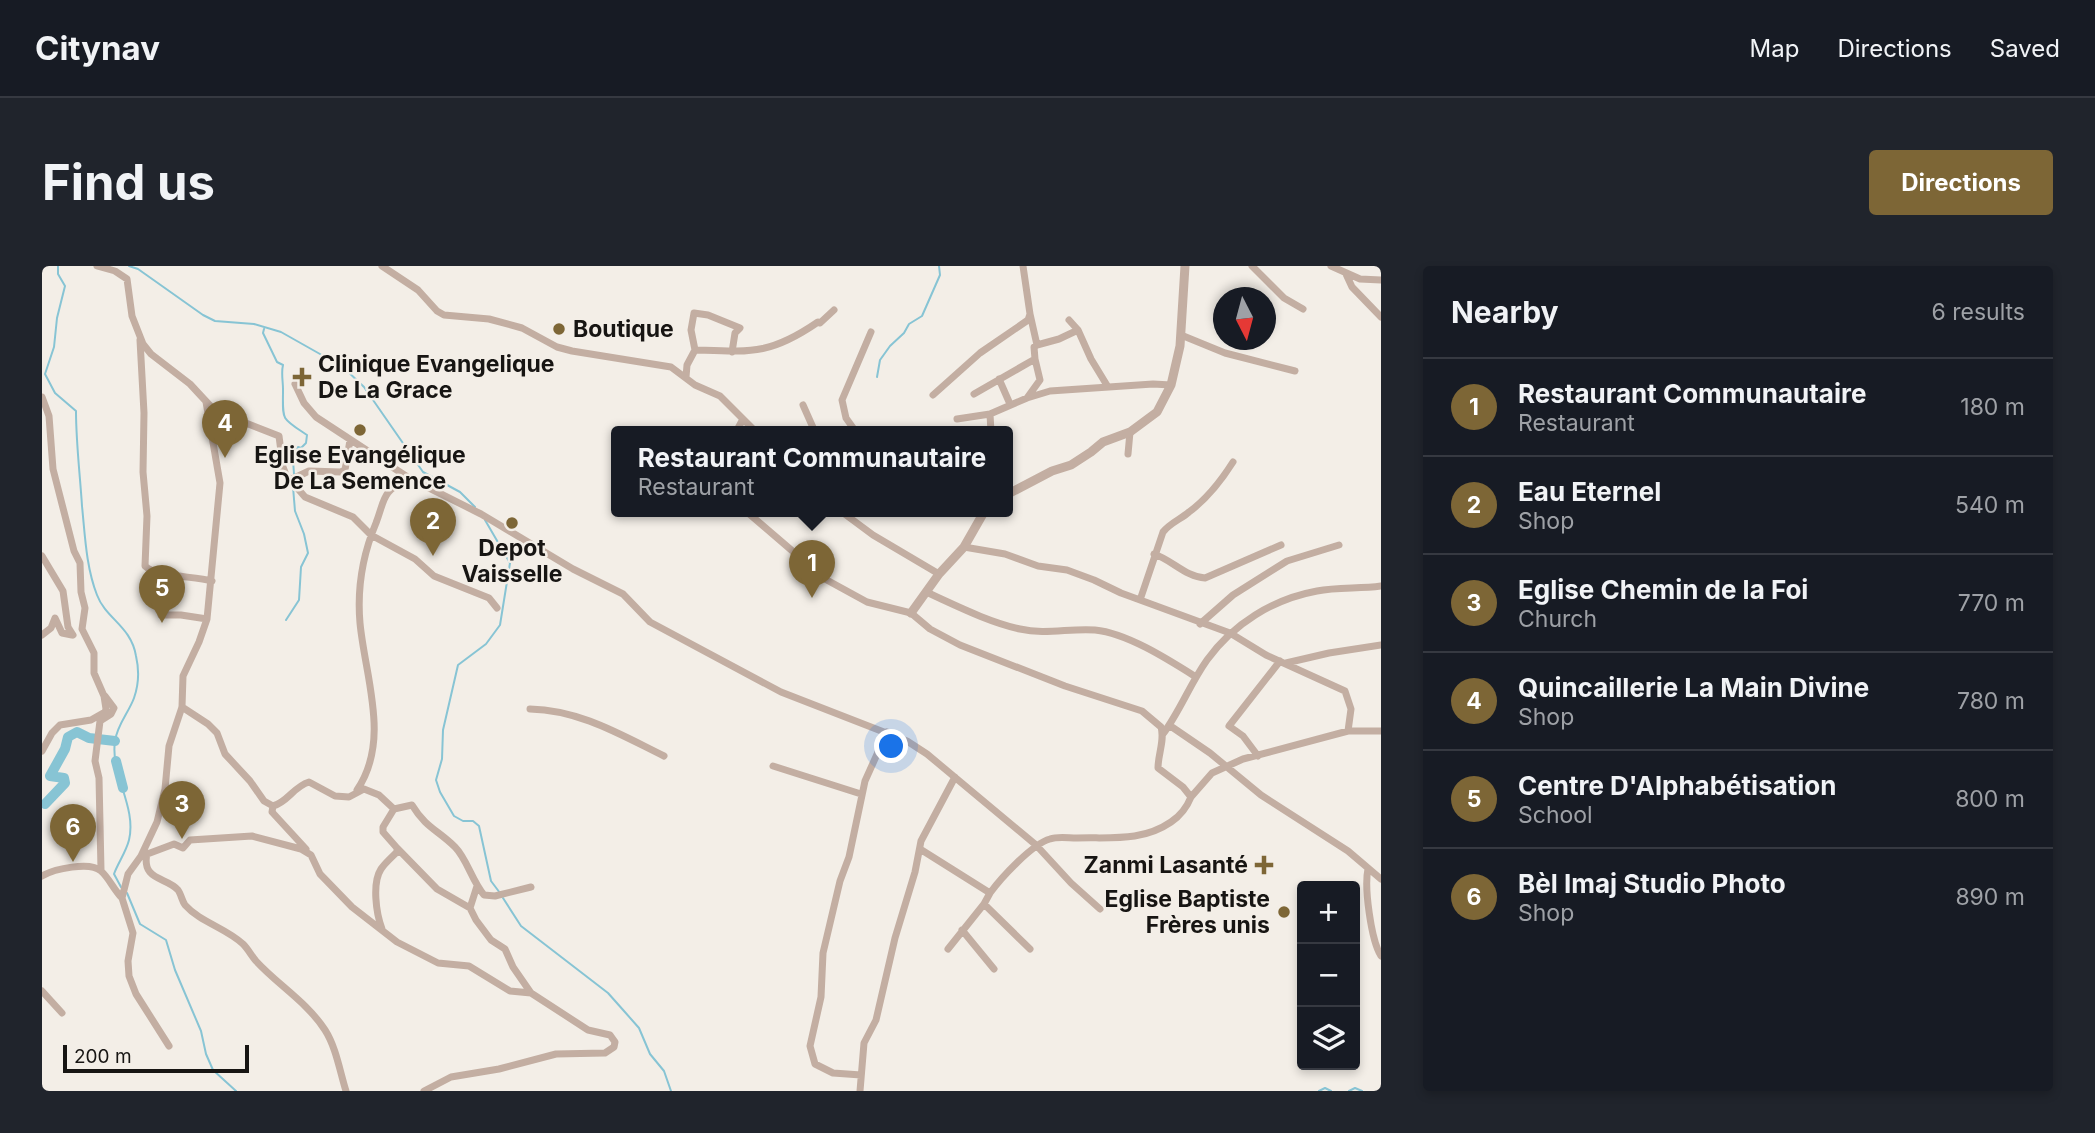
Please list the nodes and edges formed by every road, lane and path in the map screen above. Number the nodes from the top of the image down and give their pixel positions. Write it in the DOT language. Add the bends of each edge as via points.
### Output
graph roads {
  1 [pos="97,266"];
  2 [pos="382,266"];
  3 [pos="1023,266"];
  4 [pos="1185,266"];
  5 [pos="1252,266"];
  6 [pos="1331,266"];
  7 [pos="1346,274"];
  8 [pos="1381,280"];
  9 [pos="1303,309"];
  10 [pos="834,310"];
  11 [pos="1030,314"];
  12 [pos="1381,317"];
  13 [pos="1069,320"];
  14 [pos="1078,330"];
  15 [pos="871,332"];
  16 [pos="140,334"];
  17 [pos="1181,335"];
  18 [pos="1037,345"];
  19 [pos="695,350"];
  20 [pos="732,352"];
  21 [pos="1034,359"];
  22 [pos="1295,371"];
  23 [pos="686,377"];
  24 [pos="999,379"];
  25 [pos="295,384"];
  26 [pos="1171,384"];
  27 [pos="1108,387"];
  28 [pos="974,394"];
  29 [pos="933,395"];
  30 [pos="42,397"];
  31 [pos="1027,398"];
  32 [pos="206,402"];
  33 [pos="1010,404"];
  34 [pos="803,405"];
  35 [pos="990,414"];
  36 [pos="743,419"];
  37 [pos="957,419"];
  38 [pos="739,426"];
  39 [pos="750,426"];
  40 [pos="812,426"];
  41 [pos="852,426"];
  42 [pos="991,426"];
  43 [pos="1130,432"];
  44 [pos="350,440"];
  45 [pos="1128,454"];
  46 [pos="1234,462"];
  47 [pos="293,478"];
  48 [pos="409,478"];
  49 [pos="1013,491"];
  50 [pos="753,517"];
  51 [pos="847,517"];
  52 [pos="981,517"];
  53 [pos="371,535"];
  54 [pos="1281,545"];
  55 [pos="1339,545"];
  56 [pos="964,547"];
  57 [pos="1154,554"];
  58 [pos="42,556"];
  59 [pos="939,574"];
  60 [pos="212,581"];
  61 [pos="1381,586"];
  62 [pos="926,592"];
  63 [pos="1140,600"];
  64 [pos="497,608"];
  65 [pos="911,613"];
  66 [pos="160,615"];
  67 [pos="207,619"];
  68 [pos="1200,624"];
  69 [pos="1230,634"];
  70 [pos="42,635"];
  71 [pos="1381,645"];
  72 [pos="1283,662"];
  73 [pos="1196,677"];
  74 [pos="182,707"];
  75 [pos="530,709"];
  76 [pos="104,715"];
  77 [pos="1169,725"];
  78 [pos="1348,730"];
  79 [pos="1381,731"];
  80 [pos="887,732"];
  81 [pos="1163,734"];
  82 [pos="42,751"];
  83 [pos="664,756"];
  84 [pos="1258,756"];
  85 [pos="773,766"];
  86 [pos="1227,766"];
  87 [pos="955,777"];
  88 [pos="357,791"];
  89 [pos="861,794"];
  90 [pos="1191,797"];
  91 [pos="273,806"];
  92 [pos="394,809"];
  93 [pos="1036,845"];
  94 [pos="397,848"];
  95 [pos="920,849"];
  96 [pos="144,854"];
  97 [pos="311,855"];
  98 [pos="1368,869"];
  99 [pos="101,870"];
  100 [pos="42,876"];
  101 [pos="1381,879"];
  102 [pos="477,886"];
  103 [pos="531,887"];
  104 [pos="990,893"];
  105 [pos="122,898"];
  106 [pos="984,905"];
  107 [pos="470,908"];
  108 [pos="1100,909"];
  109 [pos="962,930"];
  110 [pos="383,932"];
  111 [pos="1030,948"];
  112 [pos="948,949"];
  113 [pos="1381,956"];
  114 [pos="994,969"];
  115 [pos="42,992"];
  116 [pos="531,993"];
  117 [pos="62,1013"];
  118 [pos="169,1046"];
  119 [pos="862,1075"];
  120 [pos="346,1091"];
  121 [pos="424,1091"];
  122 [pos="860,1091"];
  1 -- 16 [label="street" via="127,279 132,316"];
  2 -- 23 [label="street" via="444,315 489,319 522,328 557,346 666,365"];
  3 -- 11 [label="street"];
  4 -- 17 [label="street"];
  5 -- 9 [label="street" via="1283,298"];
  6 -- 7 [label="street"];
  7 -- 8 [label="street"];
  7 -- 12 [label="street"];
  10 -- 20 [label="street" via="783,343"];
  11 -- 18 [label="street"];
  11 -- 29 [label="street"];
  13 -- 14 [label="street"];
  14 -- 18 [label="street"];
  14 -- 27 [label="street"];
  15 -- 41 [label="street" via="842,400"];
  16 -- 32 [label="street" via="151,354"];
  16 -- 60 [label="street" via="145,566 156,573"];
  17 -- 22 [label="street" via="1225,353"];
  17 -- 26 [label="street"];
  18 -- 21 [label="street"];
  19 -- 20 [label="street"];
  19 -- 20 [label="street" via="694,313 740,328"];
  19 -- 23 [label="street"];
  21 -- 24 [label="street"];
  21 -- 31 [label="street" via="1040,380"];
  23 -- 36 [label="street" via="720,396"];
  24 -- 28 [label="street"];
  24 -- 33 [label="street"];
  25 -- 44 [label="street" via="316,417"];
  26 -- 27 [label="street"];
  26 -- 43 [label="street" via="1157,412"];
  27 -- 31 [label="street" via="1050,391"];
  30 -- 76 [label="street" via="53,469 80,563 85,608 82,629 94,653"];
  31 -- 33 [label="street"];
  32 -- 47 [label="street" via="222,414 279,436 283,467"];
  32 -- 60 [label="street" via="220,483"];
  33 -- 35 [label="street"];
  34 -- 40 [label="street"];
  35 -- 37 [label="street"];
  35 -- 42 [label="street"];
  36 -- 38 [label="street"];
  36 -- 39 [label="street"];
  43 -- 45 [label="street"];
  43 -- 49 [label="street" via="1102,442 1071,465"];
  44 -- 47 [label="street" via="345,470 313,470"];
  44 -- 48 [label="street"];
  46 -- 57 [label="street" via="1204,500 1167,526"];
  47 -- 53 [label="street" via="305,497 353,517"];
  48 -- 53 [label="street" via="388,491"];
  48 -- 80 [label="street" via="623,594 650,622 781,692"];
  50 -- 65 [label="street" via="825,579 867,602"];
  51 -- 59 [label="street"];
  52 -- 56 [label="street"];
  53 -- 64 [label="street" via="415,559 434,576 489,598"];
  53 -- 88 [label="street" via="360,604 374,730 366,778"];
  54 -- 57 [label="street" via="1205,578 1194,577"];
  55 -- 68 [label="street" via="1287,561 1233,595"];
  56 -- 59 [label="street"];
  56 -- 63 [label="street" via="1067,570"];
  57 -- 63 [label="street"];
  58 -- 70 [label="street" via="63,591 73,635 62,634 55,618"];
  59 -- 62 [label="street"];
  60 -- 67 [label="street"];
  61 -- 69 [label="street" via="1316,591 1266,609 1241,622"];
  62 -- 65 [label="street"];
  62 -- 73 [label="street" via="1019,629 1094,630 1113,635"];
  63 -- 68 [label="street"];
  65 -- 81 [label="street" via="960,645 1142,711"];
  66 -- 67 [label="street"];
  67 -- 74 [label="street" via="183,676"];
  68 -- 69 [label="street"];
  69 -- 72 [label="street"];
  69 -- 73 [label="street"];
  71 -- 72 [label="street"];
  72 -- 78 [label="street" via="1345,691 1351,709"];
  72 -- 84 [label="street" via="1230,726"];
  73 -- 77 [label="street"];
  74 -- 91 [label="street" via="216,733 225,754"];
  74 -- 96 [label="street" via="169,746 162,805"];
  75 -- 83 [label="street" via="586,719"];
  76 -- 82 [label="street" via="60,725"];
  76 -- 99 [label="street" via="95,761"];
  77 -- 81 [label="street"];
  77 -- 86 [label="street"];
  78 -- 79 [label="street"];
  78 -- 84 [label="street"];
  80 -- 87 [label="street" via="907,741"];
  80 -- 89 [label="street"];
  81 -- 90 [label="street" via="1158,768"];
  84 -- 86 [label="street"];
  85 -- 89 [label="street"];
  86 -- 90 [label="street" via="1212,773"];
  86 -- 98 [label="street"];
  87 -- 93 [label="street"];
  87 -- 95 [label="street"];
  88 -- 91 [label="street" via="349,797 335,796 303,783 284,803"];
  88 -- 92 [label="street" via="379,794"];
  89 -- 119 [label="street" via="823,953 821,997 810,1046 815,1064 833,1073"];
  90 -- 93 [label="street" via="1176,818 1141,836 1051,838"];
  91 -- 97 [label="street" via="272,812"];
  92 -- 94 [label="street" via="383,832"];
  92 -- 102 [label="street" via="412,805 421,819 457,849"];
  93 -- 104 [label="street"];
  93 -- 108 [label="street"];
  94 -- 107 [label="street" via="437,889"];
  94 -- 110 [label="street" via="379,871 376,911"];
  95 -- 104 [label="street"];
  95 -- 119 [label="street" via="876,1020 864,1043"];
  96 -- 97 [label="street" via="174,844 183,848 190,840 233,835 285,844"];
  96 -- 105 [label="street" via="128,874"];
  96 -- 120 [label="street" via="156,878 176,888 184,904 197,915 244,945 324,1029"];
  97 -- 110 [label="street" via="320,874"];
  98 -- 101 [label="street"];
  98 -- 113 [label="street" via="1369,913 1374,946"];
  99 -- 100 [label="street" via="74,867"];
  99 -- 105 [label="street"];
  102 -- 103 [label="street" via="484,895 495,896"];
  102 -- 107 [label="street"];
  104 -- 106 [label="street"];
  105 -- 118 [label="street" via="133,933 129,976"];
  106 -- 109 [label="street"];
  106 -- 111 [label="street"];
  107 -- 116 [label="street" via="491,940 505,949"];
  109 -- 112 [label="street"];
  109 -- 114 [label="street"];
  110 -- 116 [label="street" via="438,963 469,966 510,990"];
  115 -- 117 [label="street"];
  116 -- 121 [label="street" via="588,1030 610,1035 614,1047 605,1053 556,1054 451,1077"];
  119 -- 122 [label="street"];
}
